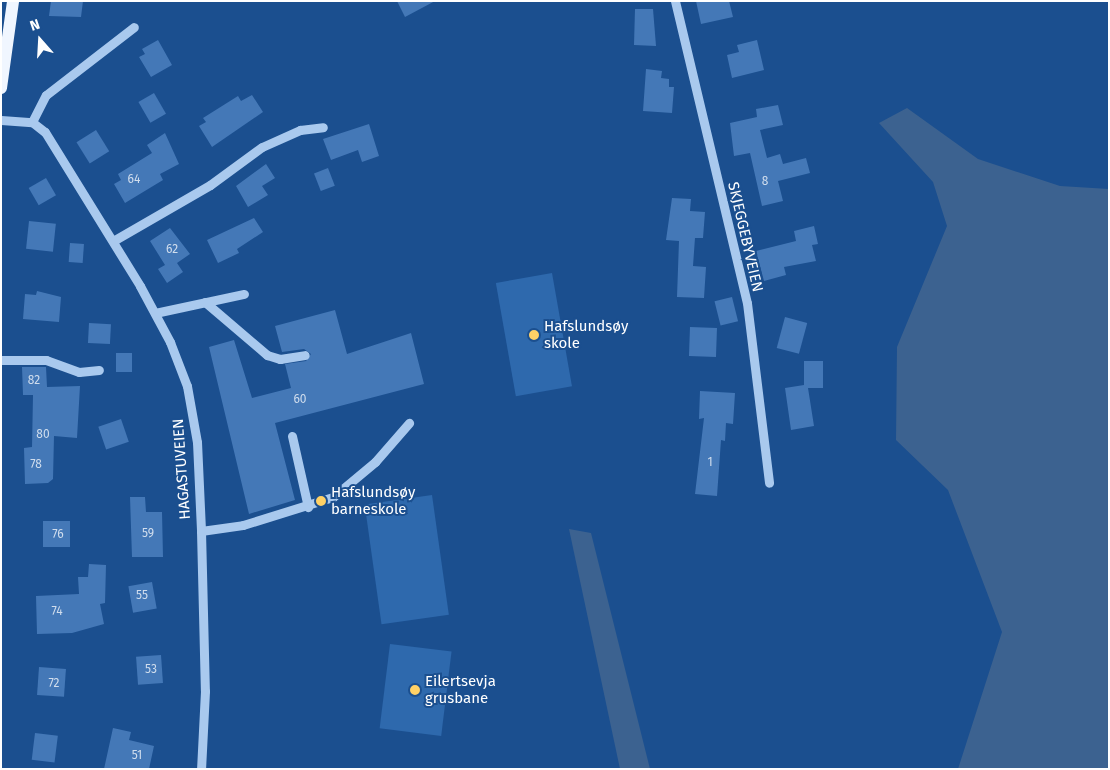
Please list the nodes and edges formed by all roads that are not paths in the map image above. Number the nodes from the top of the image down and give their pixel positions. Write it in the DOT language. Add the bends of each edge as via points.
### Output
graph roads {
  1 [pos="13,1"];
  2 [pos="675,1"];
  3 [pos="6,20"];
  4 [pos="134,27"];
  5 [pos="1,88"];
  6 [pos="1,120"];
  7 [pos="32,122"];
  8 [pos="323,126"];
  9 [pos="113,241"];
  10 [pos="244,294"];
  11 [pos="205,302"];
  12 [pos="155,313"];
  13 [pos="305,355"];
  14 [pos="1,360"];
  15 [pos="99,370"];
  16 [pos="410,423"];
  17 [pos="292,436"];
  18 [pos="769,483"];
  19 [pos="308,507"];
  20 [pos="201,530"];
  21 [pos="201,769"];
  1 -- 3 [label="main road"];
  2 -- 18 [label="street, SKJEGGEBYVEIEN" via="747,302"];
  3 -- 5 [label="main road"];
  4 -- 7 [label="street" via="46,94"];
  6 -- 7 [label="street"];
  7 -- 9 [label="street, HAGASTUVEIEN" via="45,132"];
  8 -- 9 [label="street" via="300,130 262,147 210,185"];
  9 -- 12 [label="street, HAGASTUVEIEN"];
  10 -- 11 [label="street"];
  11 -- 12 [label="street"];
  11 -- 13 [label="street" via="267,355 280,359"];
  12 -- 20 [label="street, HAGASTUVEIEN" via="187,386 196,442"];
  14 -- 15 [label="street" via="46,360 79,372"];
  16 -- 19 [label="street" via="344,490"];
  17 -- 19 [label="street"];
  19 -- 20 [label="street" via="243,526"];
  20 -- 21 [label="street, HAGASTUVEIEN" via="205,691"];
}
